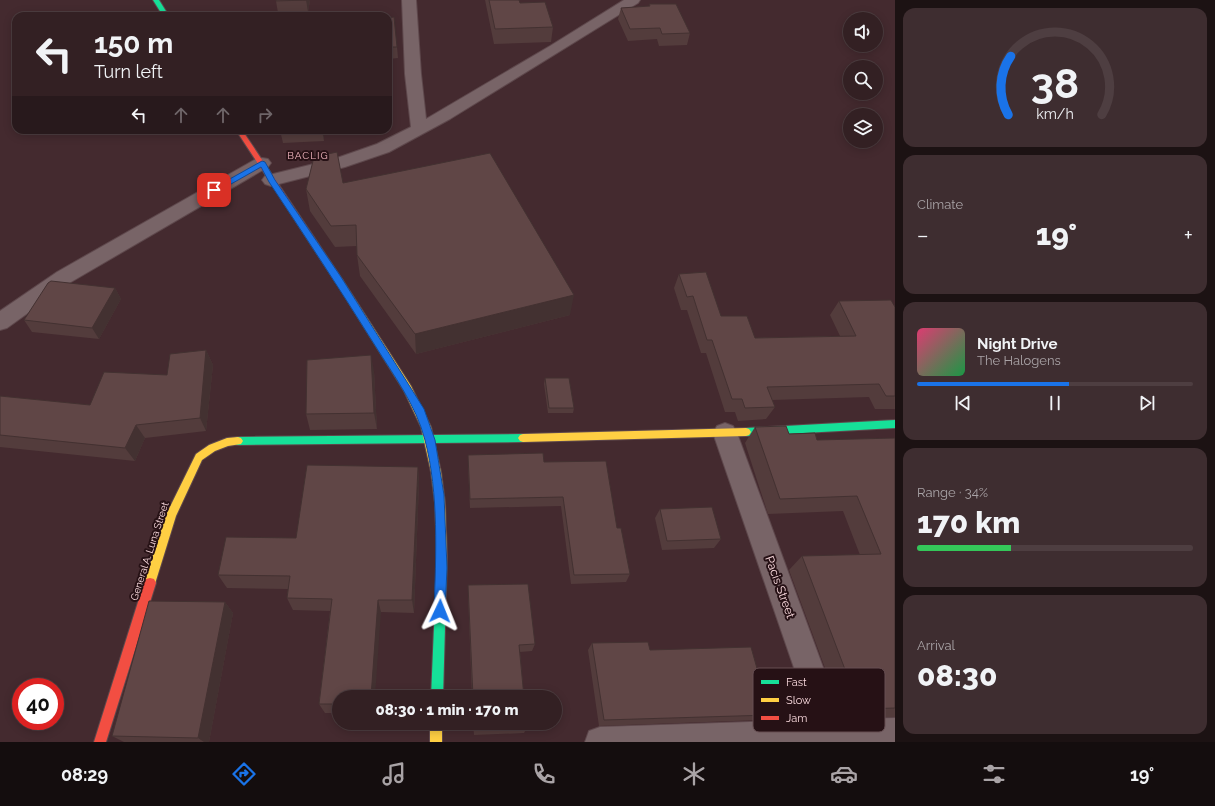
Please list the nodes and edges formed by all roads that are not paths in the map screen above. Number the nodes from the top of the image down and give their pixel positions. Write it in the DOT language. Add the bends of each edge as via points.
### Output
graph roads {
  1 [pos="156,0"];
  2 [pos="409,0"];
  3 [pos="632,0"];
  4 [pos="164,12"];
  5 [pos="418,129"];
  6 [pos="242,134"];
  7 [pos="262,164"];
  8 [pos="271,180"];
  9 [pos="0,322"];
  10 [pos="895,424"];
  11 [pos="725,433"];
  12 [pos="430,440"];
  13 [pos="809,668"];
  14 [pos="437,690"];
  15 [pos="436,730"];
  16 [pos="895,733"];
  17 [pos="834,739"];
  18 [pos="100,742"];
  19 [pos="436,742"];
  20 [pos="600,742"];
  1 -- 4 [label="street"];
  2 -- 5 [label="street" via="412,74"];
  3 -- 5 [label="street" via="549,53"];
  5 -- 8 [label="street" via="383,148 339,163"];
  6 -- 7 [label="street"];
  7 -- 8 [label="street"];
  7 -- 9 [label="street" via="64,277"];
  8 -- 12 [label="street" via="407,388 419,409"];
  10 -- 11 [label="street, General A. Luna Street"];
  11 -- 12 [label="street, General A. Luna Street"];
  11 -- 13 [label="street, Pacis Street"];
  12 -- 14 [label="street" via="439,495 441,568"];
  12 -- 18 [label="street, General A. Luna Street" via="239,441 227,442 212,448 199,457 171,515"];
  15 -- 19 [label="street"];
  16 -- 17 [label="street"];
  17 -- 20 [label="street"];
}
